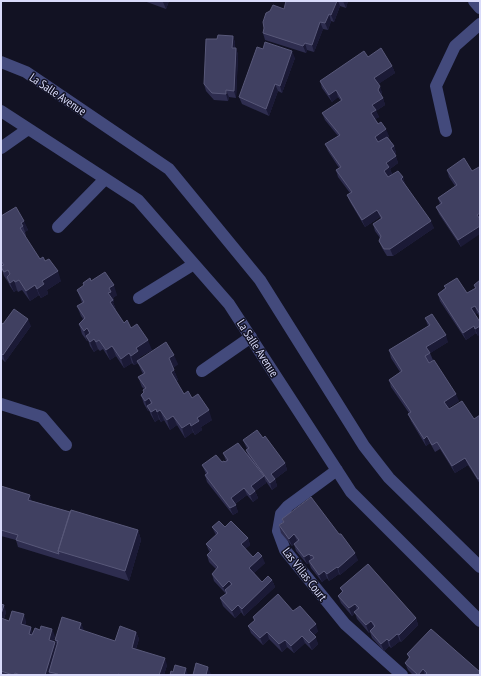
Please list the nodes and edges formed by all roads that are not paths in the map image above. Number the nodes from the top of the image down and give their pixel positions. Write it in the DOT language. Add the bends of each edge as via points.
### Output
graph roads {
  1 [pos="474,1"];
  2 [pos="480,8"];
  3 [pos="480,24"];
  4 [pos="1,62"];
  5 [pos="1,111"];
  6 [pos="28,129"];
  7 [pos="446,131"];
  8 [pos="1,148"];
  9 [pos="105,179"];
  10 [pos="58,227"];
  11 [pos="194,264"];
  12 [pos="139,298"];
  13 [pos="251,337"];
  14 [pos="202,371"];
  15 [pos="1,404"];
  16 [pos="66,445"];
  17 [pos="337,470"];
  18 [pos="480,567"];
  19 [pos="480,621"];
  20 [pos="402,675"];
  1 -- 2 [label="street"];
  3 -- 7 [label="street" via="455,46 436,86"];
  4 -- 18 [label="street, La Salle Avenue" via="26,72 169,169 260,280 364,446 389,478"];
  5 -- 6 [label="street, La Salle Avenue"];
  6 -- 8 [label="street"];
  6 -- 9 [label="street, La Salle Avenue"];
  9 -- 10 [label="street"];
  9 -- 11 [label="street, La Salle Avenue" via="138,200"];
  11 -- 12 [label="street"];
  11 -- 13 [label="street, La Salle Avenue" via="228,304"];
  13 -- 14 [label="street"];
  13 -- 17 [label="street, La Salle Avenue"];
  15 -- 16 [label="street" via="42,417"];
  17 -- 19 [label="street, La Salle Avenue" via="351,492"];
  17 -- 20 [label="street, Las Villas Court" via="288,506 281,514 278,531 285,550 345,624"];
}
